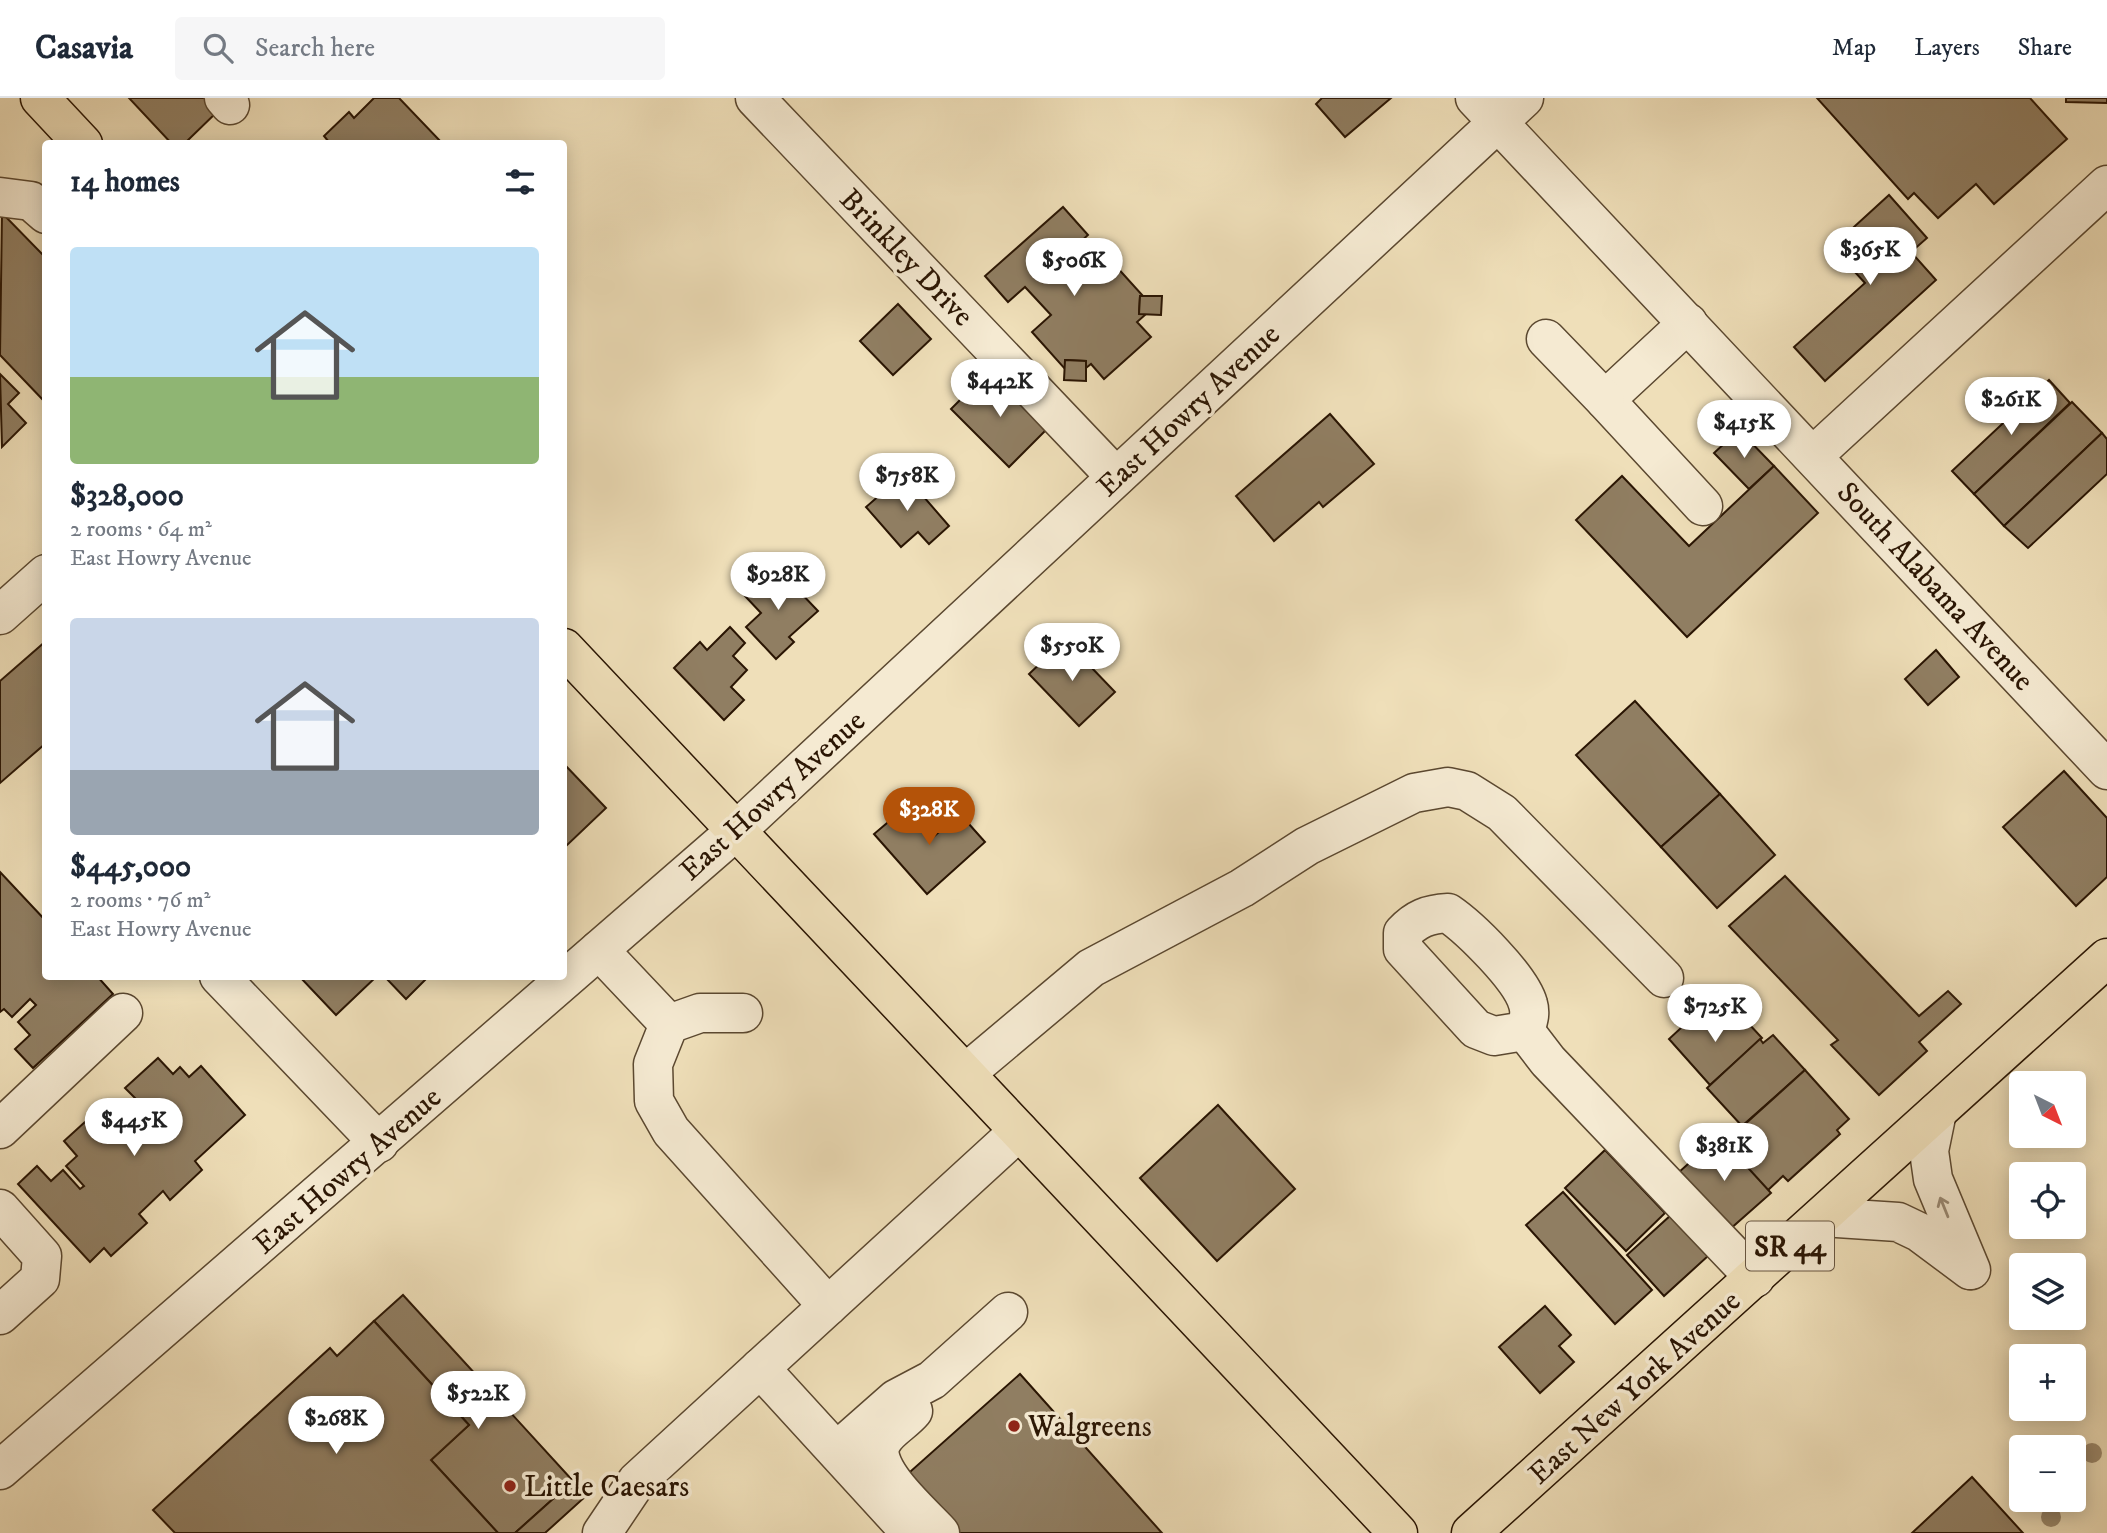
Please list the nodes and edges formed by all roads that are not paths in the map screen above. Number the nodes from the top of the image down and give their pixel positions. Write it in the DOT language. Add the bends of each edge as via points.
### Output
graph roads {
  1 [pos="40,98"];
  2 [pos="755,98"];
  3 [pos="1499,106"];
  4 [pos="79,140"];
  5 [pos="2107,185"];
  6 [pos="0,197"];
  7 [pos="42,211"];
  8 [pos="1688,323"];
  9 [pos="1546,339"];
  10 [pos="1605,400"];
  11 [pos="1814,455"];
  12 [pos="1116,477"];
  13 [pos="1703,506"];
  14 [pos="42,578"];
  15 [pos="0,615"];
  16 [pos="567,651"];
  17 [pos="2107,770"];
  18 [pos="737,830"];
  19 [pos="599,950"];
  20 [pos="2107,958"];
  21 [pos="567,978"];
  22 [pos="1664,978"];
  23 [pos="223,980"];
  24 [pos="565,980"];
  25 [pos="123,1013"];
  26 [pos="743,1013"];
  27 [pos="669,1024"];
  28 [pos="1525,1031"];
  29 [pos="966,1073"];
  30 [pos="1937,1112"];
  31 [pos="0,1129"];
  32 [pos="1019,1130"];
  33 [pos="379,1143"];
  34 [pos="0,1209"];
  35 [pos="1822,1217"];
  36 [pos="1755,1278"];
  37 [pos="828,1306"];
  38 [pos="1008,1312"];
  39 [pos="0,1315"];
  40 [pos="760,1368"];
  41 [pos="932,1380"];
  42 [pos="837,1451"];
  43 [pos="0,1470"];
  44 [pos="602,1533"];
  45 [pos="911,1533"];
  46 [pos="940,1533"];
  47 [pos="1398,1533"];
  48 [pos="1471,1533"];
  1 -- 4 [label="main road"];
  2 -- 12 [label="street, Brinkley Drive"];
  3 -- 8 [label="street, South Alabama Avenue"];
  3 -- 12 [label="street, East Howry Avenue"];
  5 -- 11 [label="street"];
  6 -- 7 [label="street" via="31,201"];
  8 -- 10 [label="street"];
  8 -- 11 [label="street, South Alabama Avenue"];
  9 -- 10 [label="street"];
  10 -- 13 [label="street"];
  11 -- 17 [label="street, South Alabama Avenue"];
  12 -- 18 [label="street, East Howry Avenue"];
  14 -- 15 [label="street"];
  16 -- 18 [label="main road"];
  18 -- 19 [label="street, East Howry Avenue"];
  18 -- 29 [label="main road"];
  19 -- 21 [label="street, East Howry Avenue"];
  19 -- 27 [label="street"];
  20 -- 30 [label="main road, East New York Avenue / SR 44"];
  22 -- 29 [label="street" via="1502,813 1467,791 1448,787 1415,793 1307,846 1242,888 1091,968"];
  23 -- 33 [label="street"];
  24 -- 33 [label="street, East Howry Avenue"];
  25 -- 31 [label="street"];
  26 -- 27 [label="street" via="699,1013"];
  27 -- 37 [label="street" via="653,1064 654,1101 671,1131"];
  28 -- 36 [label="street" via="1548,1061"];
  29 -- 32 [label="main road"];
  30 -- 35 [label="main road, East New York Avenue / SR 44"];
  35 -- 30 [label="street, one-way" via="1898,1222 1971,1270 1933,1179 1929,1151"];
  32 -- 37 [label="street"];
  32 -- 47 [label="main road"];
  33 -- 43 [label="street, East Howry Avenue"];
  34 -- 39 [label="street" via="42,1256 40,1279"];
  35 -- 36 [label="main road, East New York Avenue / SR 44"];
  36 -- 48 [label="main road, East New York Avenue / SR 44"];
  37 -- 40 [label="street"];
  38 -- 41 [label="street"];
  40 -- 42 [label="street"];
  40 -- 44 [label="street" via="637,1481"];
  41 -- 42 [label="street" via="896,1399"];
  41 -- 46 [label="street" via="911,1414 882,1441 878,1454 884,1471"];
  42 -- 45 [label="street"];
}
